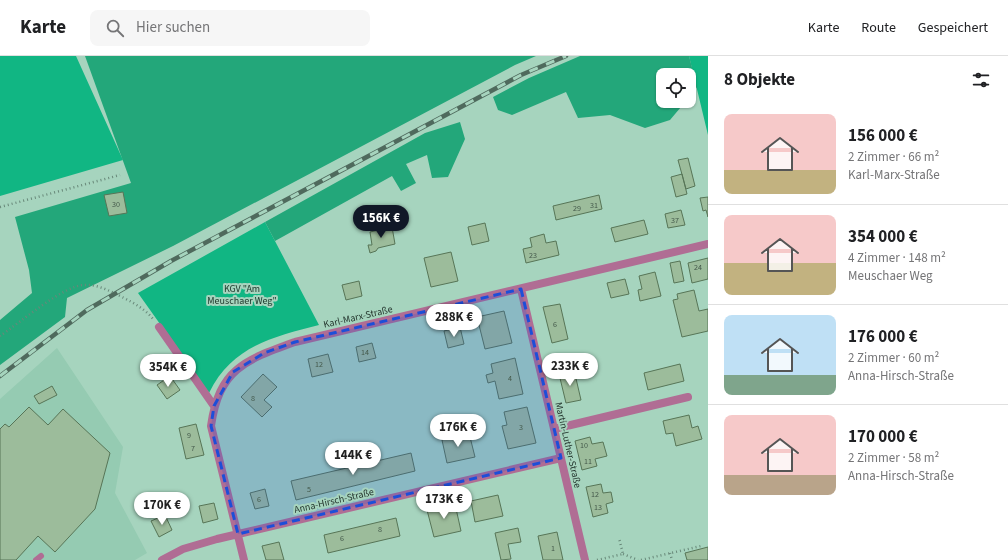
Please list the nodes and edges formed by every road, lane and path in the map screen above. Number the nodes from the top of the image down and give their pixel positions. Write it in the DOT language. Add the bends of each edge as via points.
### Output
graph roads {
  1 [pos="120,175"];
  2 [pos="0,207"];
  3 [pos="708,244"];
  4 [pos="521,289"];
  5 [pos="159,327"];
  6 [pos="0,336"];
  7 [pos="688,397"];
  8 [pos="214,406"];
  9 [pos="554,429"];
  10 [pos="561,458"];
  11 [pos="238,534"];
  12 [pos="619,538"];
  13 [pos="701,546"];
  14 [pos="670,553"];
  15 [pos="623,554"];
  16 [pos="162,560"];
  17 [pos="244,560"];
  18 [pos="585,560"];
  19 [pos="597,560"];
  20 [pos="638,560"];
  21 [pos="641,560"];
  22 [pos="672,560"];
  1 -- 2 [label="path"];
  3 -- 4 [label="street, Karl-Marx-Straße"];
  4 -- 8 [label="street, Karl-Marx-Straße" via="295,342 264,353 248,360 233,372"];
  4 -- 9 [label="street, Martin-Luther-Straße"];
  5 -- 6 [label="path" via="139,306 100,287 83,284 67,290"];
  5 -- 8 [label="street"];
  7 -- 9 [label="street"];
  8 -- 11 [label="street, Karl-Marx-Straße" via="211,426"];
  9 -- 10 [label="street, Martin-Luther-Straße"];
  10 -- 11 [label="street, Anna-Hirsch-Straße"];
  10 -- 18 [label="street, Martin-Luther-Straße"];
  11 -- 16 [label="street, Anna-Hirsch-Straße" via="183,549"];
  11 -- 17 [label="street, Karl-Marx-Straße"];
  12 -- 15 [label="path"];
  13 -- 14 [label="path"];
  14 -- 21 [label="path"];
  14 -- 22 [label="path"];
  15 -- 19 [label="path"];
  15 -- 20 [label="path"];
}
